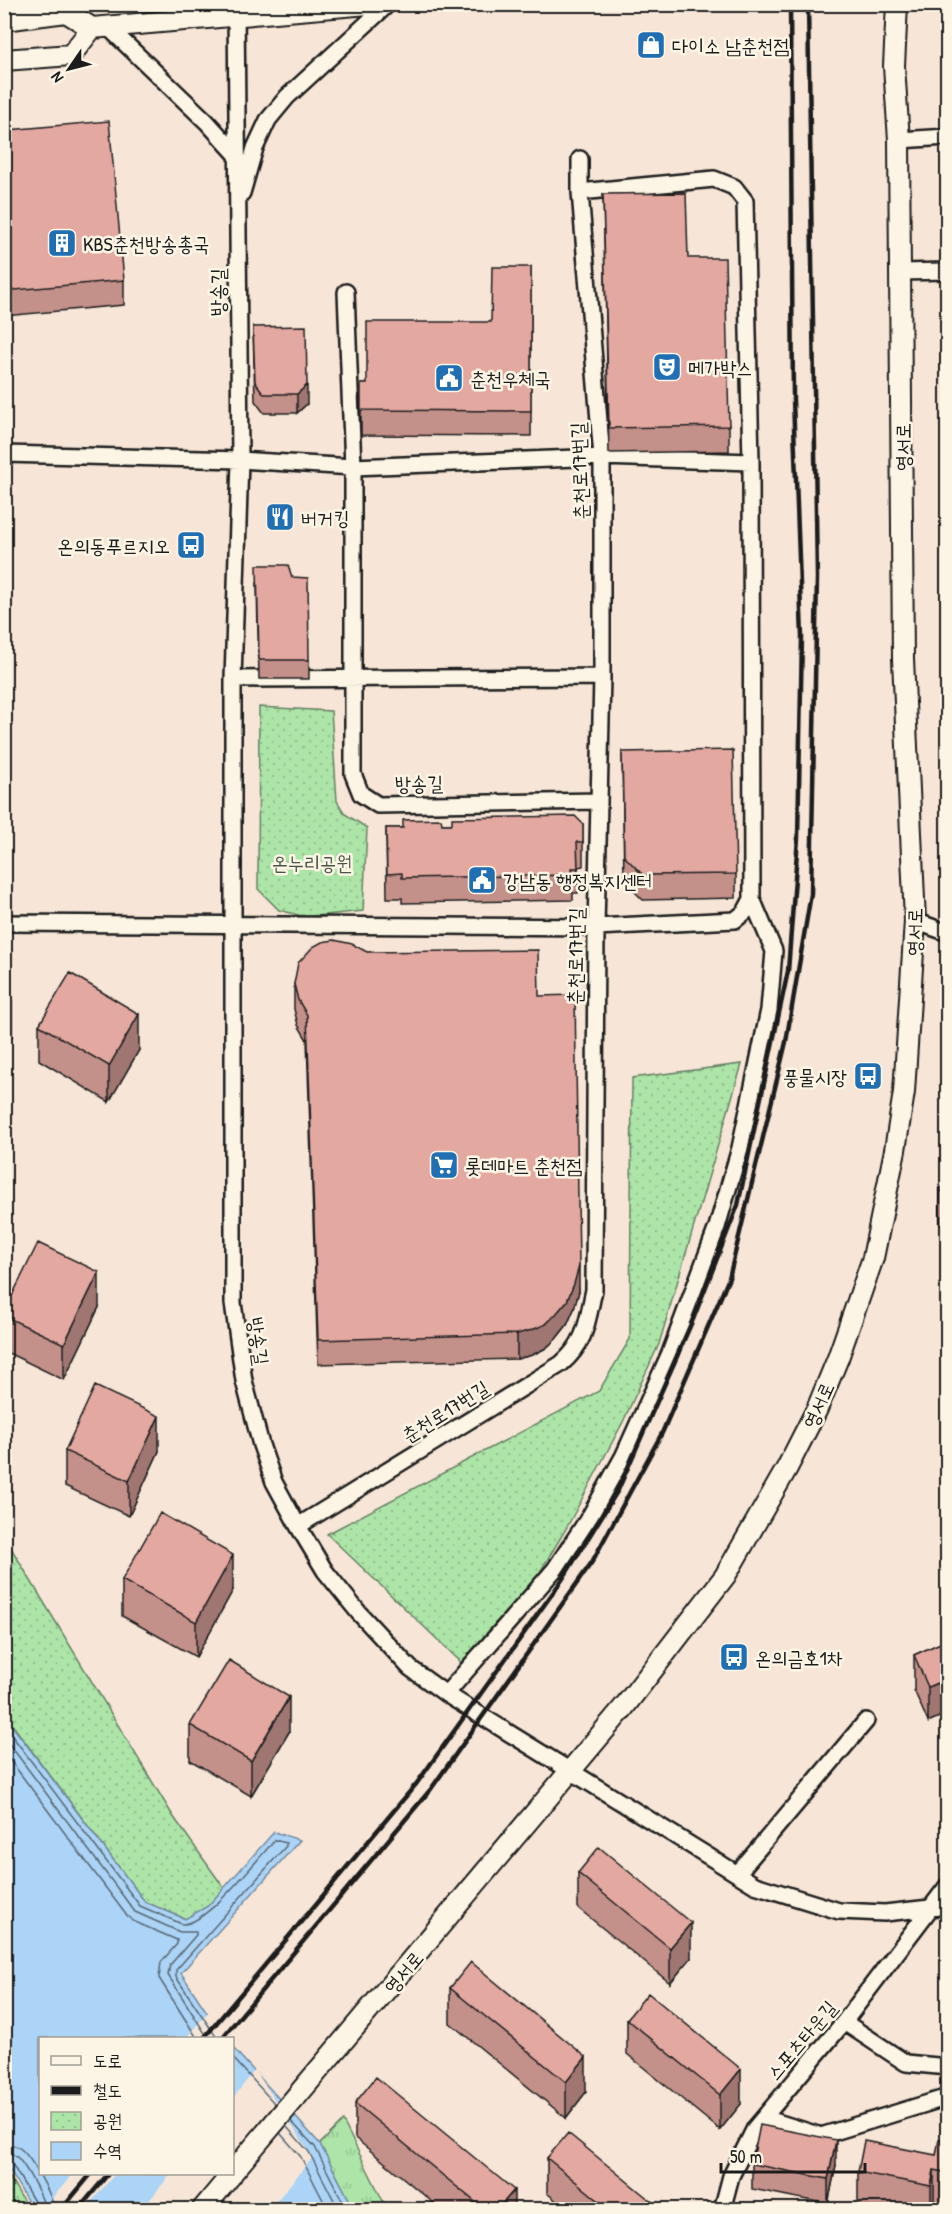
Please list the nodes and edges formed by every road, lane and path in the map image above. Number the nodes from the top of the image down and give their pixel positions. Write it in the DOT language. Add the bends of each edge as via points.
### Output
graph roads {
  1 [pos="368,4"];
  2 [pos="388,4"];
  3 [pos="897,4"];
  4 [pos="236,10"];
  5 [pos="4,20"];
  6 [pos="100,27"];
  7 [pos="4,60"];
  8 [pos="948,137"];
  9 [pos="899,140"];
  10 [pos="237,155"];
  11 [pos="580,159"];
  12 [pos="580,192"];
  13 [pos="238,207"];
  14 [pos="948,271"];
  15 [pos="900,272"];
  16 [pos="346,292"];
  17 [pos="4,454"];
  18 [pos="602,457"];
  19 [pos="240,460"];
  20 [pos="751,462"];
  21 [pos="353,467"];
  22 [pos="353,677"];
  23 [pos="602,677"];
  24 [pos="233,679"];
  25 [pos="599,801"];
  26 [pos="752,899"];
  27 [pos="915,921"];
  28 [pos="4,923"];
  29 [pos="232,924"];
  30 [pos="596,927"];
  31 [pos="948,933"];
  32 [pos="298,1526"];
  33 [pos="446,1694"];
  34 [pos="866,1721"];
  35 [pos="570,1769"];
  36 [pos="737,1874"];
  37 [pos="948,1885"];
  38 [pos="931,1906"];
  39 [pos="948,1906"];
  40 [pos="844,2022"];
  41 [pos="948,2067"];
  42 [pos="948,2097"];
  43 [pos="764,2118"];
  44 [pos="234,2171"];
  45 [pos="230,2175"];
  46 [pos="202,2210"];
  47 [pos="722,2210"];
  1 -- 4 [label="street"];
  2 -- 13 [label="street" via="287,97 268,120 255,148"];
  3 -- 9 [label="street, 영서로" via="894,66"];
  4 -- 6 [label="street"];
  4 -- 10 [label="street, 방송길"];
  5 -- 6 [label="street" via="66,12"];
  6 -- 7 [label="street" via="71,55"];
  6 -- 10 [label="street" via="207,122"];
  8 -- 9 [label="street"];
  9 -- 15 [label="street, 영서로"];
  10 -- 13 [label="street, 방송길"];
  11 -- 12 [label="street, 춘천로17번길"];
  12 -- 18 [label="street, 춘천로17번길"];
  12 -- 20 [label="street" via="714,179 734,187 745,201"];
  13 -- 19 [label="street, 방송길"];
  14 -- 15 [label="street"];
  15 -- 27 [label="street, 영서로" via="903,659"];
  16 -- 21 [label="street, 방송길"];
  17 -- 19 [label="street"];
  18 -- 20 [label="street"];
  18 -- 21 [label="street"];
  18 -- 23 [label="street, 춘천로17번길"];
  19 -- 21 [label="street"];
  19 -- 24 [label="street, 방송길"];
  20 -- 26 [label="street"];
  21 -- 22 [label="street, 방송길"];
  22 -- 23 [label="street"];
  22 -- 24 [label="street"];
  22 -- 25 [label="street, 방송길" via="353,774 361,794 378,805"];
  23 -- 25 [label="street, 춘천로17번길"];
  24 -- 29 [label="street, 방송길"];
  25 -- 30 [label="street, 춘천로17번길"];
  26 -- 30 [label="street" via="735,920"];
  26 -- 33 [label="street" via="774,951 769,1010 740,1148 717,1227 670,1353 623,1457 579,1533 555,1569"];
  27 -- 31 [label="street"];
  27 -- 35 [label="street, 영서로" via="908,1050 895,1150 873,1258 838,1358 787,1468 725,1576 624,1707"];
  28 -- 29 [label="street"];
  29 -- 30 [label="street"];
  29 -- 32 [label="street, 방송길" via="233,1303 244,1381 261,1445 274,1482"];
  30 -- 32 [label="street, 춘천로17번길" via="594,1290 584,1338 549,1373"];
  32 -- 33 [label="street, 방송길" via="325,1570 359,1613 410,1668"];
  33 -- 35 [label="street"];
  34 -- 36 [label="street"];
  35 -- 36 [label="street"];
  35 -- 44 [label="street, 영서로"];
  36 -- 38 [label="street" via="755,1885 839,1911 885,1913"];
  37 -- 38 [label="street, 스포츠타운길"];
  38 -- 39 [label="street"];
  38 -- 40 [label="street, 스포츠타운길"];
  40 -- 41 [label="street" via="906,2063"];
  40 -- 43 [label="street, 스포츠타운길"];
  42 -- 43 [label="street" via="821,2136"];
  43 -- 47 [label="street, 스포츠타운길" via="731,2176"];
  45 -- 46 [label="street, 영서로"];
}
